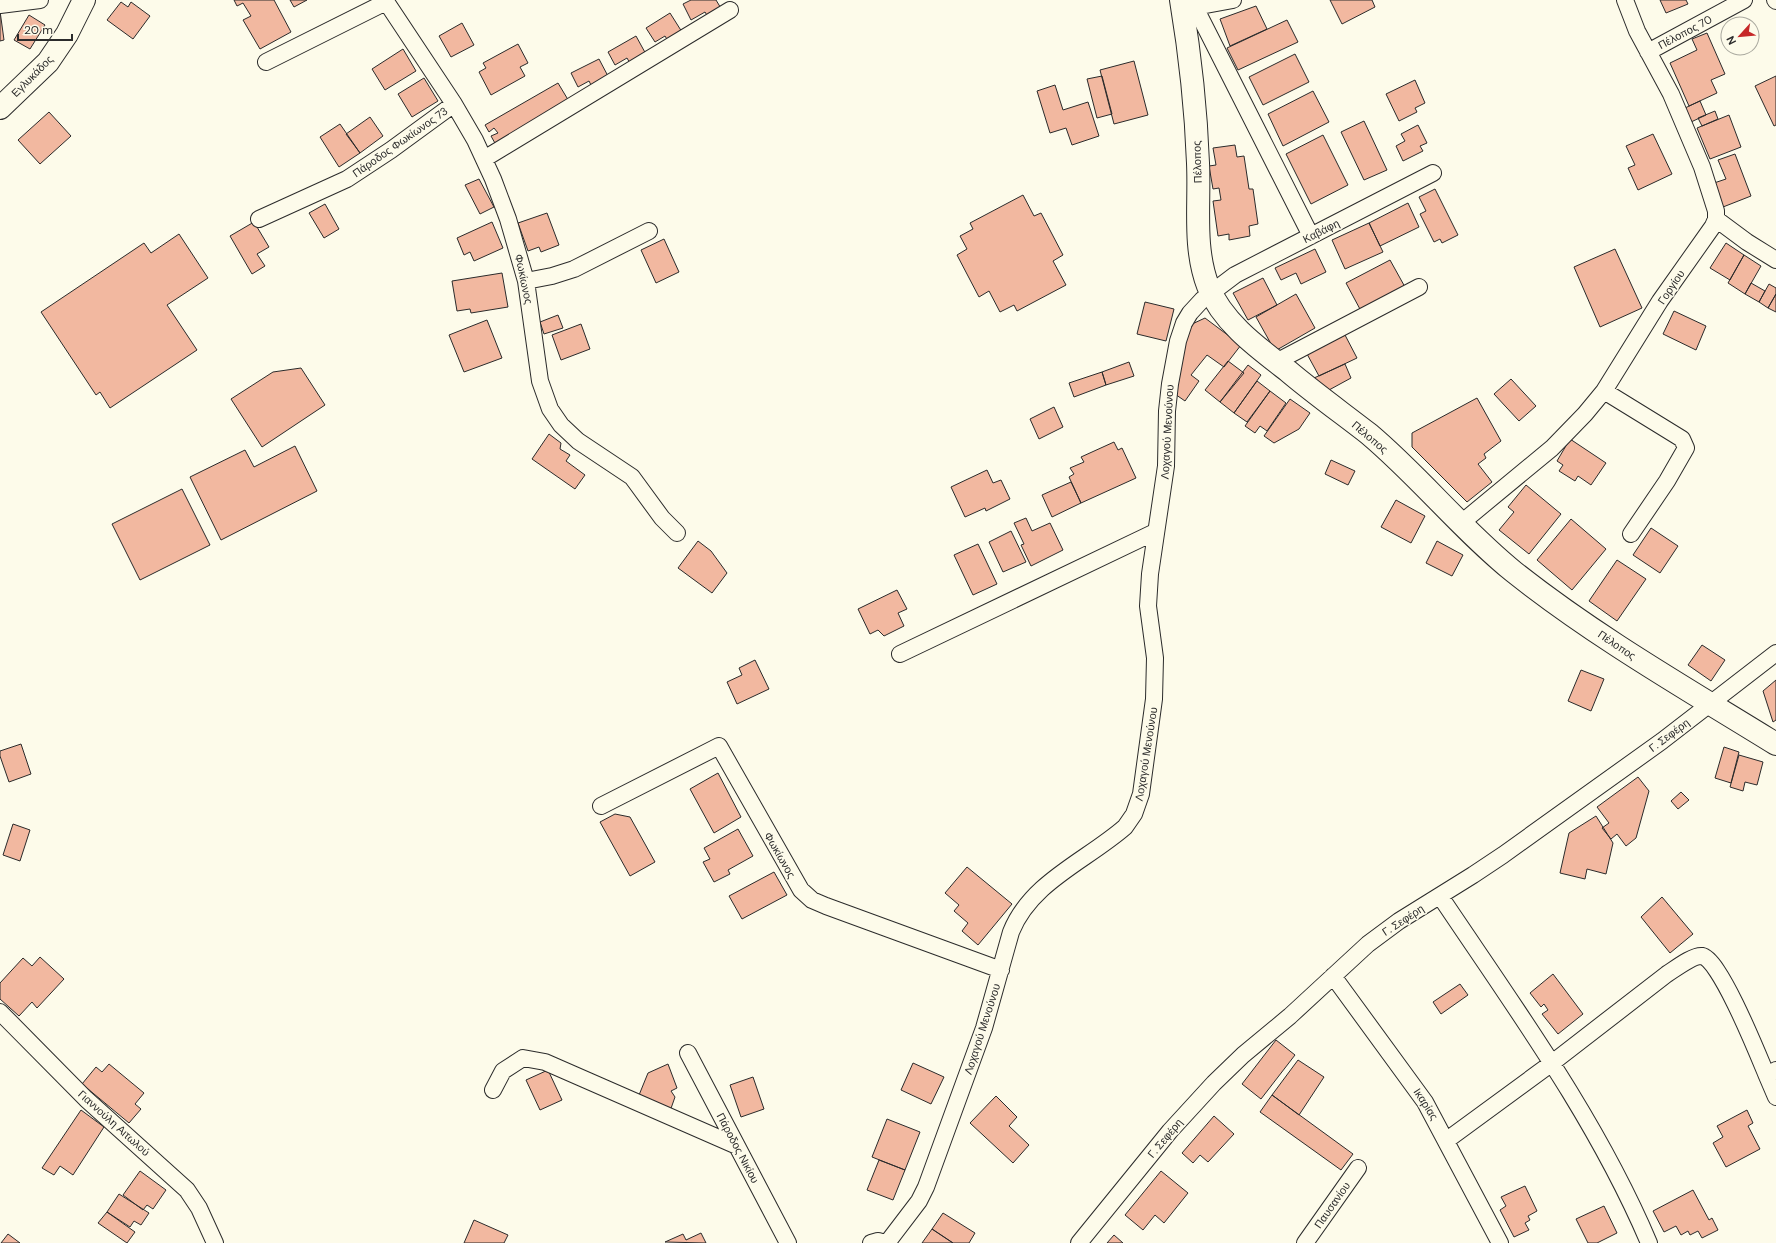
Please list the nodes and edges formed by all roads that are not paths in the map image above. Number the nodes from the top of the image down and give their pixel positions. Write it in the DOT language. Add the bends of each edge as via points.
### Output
graph roads {
  1 [pos="34,0"];
  2 [pos="40,0"];
  3 [pos="1234,0"];
  4 [pos="1625,0"];
  5 [pos="1744,0"];
  6 [pos="386,1"];
  7 [pos="79,2"];
  8 [pos="1186,2"];
  9 [pos="0,5"];
  10 [pos="730,10"];
  11 [pos="1648,52"];
  12 [pos="266,62"];
  13 [pos="454,104"];
  14 [pos="0,108"];
  15 [pos="484,159"];
  16 [pos="1434,173"];
  17 [pos="259,219"];
  18 [pos="1716,219"];
  19 [pos="650,232"];
  20 [pos="1311,236"];
  21 [pos="1776,260"];
  22 [pos="526,281"];
  23 [pos="1419,287"];
  24 [pos="1211,293"];
  25 [pos="1276,362"];
  26 [pos="1604,391"];
  27 [pos="1460,524"];
  28 [pos="1155,532"];
  29 [pos="677,533"];
  30 [pos="1631,534"];
  31 [pos="1776,653"];
  32 [pos="900,654"];
  33 [pos="1710,704"];
  34 [pos="1776,744"];
  35 [pos="601,806"];
  36 [pos="1440,896"];
  37 [pos="1001,970"];
  38 [pos="1333,976"];
  39 [pos="0,1012"];
  40 [pos="688,1053"];
  41 [pos="1552,1064"];
  42 [pos="1772,1073"];
  43 [pos="493,1090"];
  44 [pos="1776,1097"];
  45 [pos="1447,1140"];
  46 [pos="737,1146"];
  47 [pos="1358,1168"];
  48 [pos="215,1243"];
  49 [pos="788,1243"];
  50 [pos="871,1243"];
  51 [pos="886,1243"];
  52 [pos="1079,1243"];
  53 [pos="1305,1243"];
  54 [pos="1500,1243"];
  55 [pos="1649,1243"];
  1 -- 2 [label="street"];
  1 -- 9 [label="street"];
  3 -- 8 [label="street"];
  4 -- 11 [label="street"];
  5 -- 11 [label="street, Πέλοπος 70"];
  6 -- 12 [label="street"];
  6 -- 13 [label="street, Φωκίωνος"];
  7 -- 14 [label="street, Εγλυκάδος" via="67,34 48,62"];
  8 -- 20 [label="street"];
  8 -- 24 [label="street, Πέλοπος" via="1196,132 1200,248 1204,273"];
  10 -- 15 [label="street"];
  11 -- 18 [label="street" via="1671,94 1694,146 1714,201"];
  13 -- 15 [label="street, Φωκίωνος"];
  13 -- 17 [label="street, Πάροδος Φωκίωνος 73" via="347,179"];
  15 -- 22 [label="street, Φωκίωνος" via="508,219"];
  16 -- 20 [label="street, Καβάφη"];
  18 -- 21 [label="street"];
  18 -- 26 [label="street, Γοργίου" via="1660,301"];
  19 -- 22 [label="street" via="574,269"];
  20 -- 24 [label="street, Καβάφη" via="1235,275"];
  22 -- 29 [label="street, Φωκίωνος" via="538,372 550,409 578,441 632,477 662,518"];
  23 -- 25 [label="street"];
  24 -- 25 [label="street, Πέλοπος" via="1228,318"];
  24 -- 28 [label="street, Λοχαγού Μενούνου" via="1190,313 1178,341 1167,411 1164,491"];
  25 -- 27 [label="street, Πέλοπος" via="1377,441"];
  26 -- 27 [label="street, Γοργίου" via="1552,448"];
  26 -- 30 [label="street" via="1682,439 1686,448"];
  27 -- 33 [label="street, Πέλοπος" via="1542,593 1641,661"];
  28 -- 32 [label="street"];
  28 -- 37 [label="street, Λοχαγού Μενούνου" via="1148,606 1155,658 1154,699 1143,784 1137,807 1130,821 1120,831 1054,879 1030,902 1013,926"];
  31 -- 33 [label="street, Γ. Σεφέρη"];
  33 -- 34 [label="street, Πέλοπος"];
  33 -- 36 [label="street, Γ. Σεφέρη" via="1503,855"];
  35 -- 37 [label="street, Φωκίωνος" via="719,746 792,876 807,896 822,904"];
  36 -- 38 [label="street, Γ. Σεφέρη" via="1368,944"];
  36 -- 41 [label="street"];
  37 -- 51 [label="street, Λοχαγού Μενούνου" via="984,1028 922,1195"];
  38 -- 45 [label="street, Ικαρίας" via="1425,1102"];
  38 -- 52 [label="street, Γ. Σεφέρη" via="1243,1055 1196,1102"];
  39 -- 48 [label="street, Γιαννούλη Αιτωλού" via="86,1099 187,1190 199,1208"];
  40 -- 46 [label="street, Πάροδος Νικίου"];
  41 -- 42 [label="street" via="1668,974 1702,956 1711,962 1725,983"];
  41 -- 45 [label="street"];
  41 -- 55 [label="street" via="1615,1169"];
  42 -- 44 [label="street"];
  43 -- 46 [label="street" via="503,1071 523,1058 545,1062"];
  45 -- 54 [label="street, Ικαρίας"];
  46 -- 49 [label="street, Πάροδος Νικίου"];
  47 -- 53 [label="street, Παυσανίου"];
  50 -- 51 [label="street"];
}
